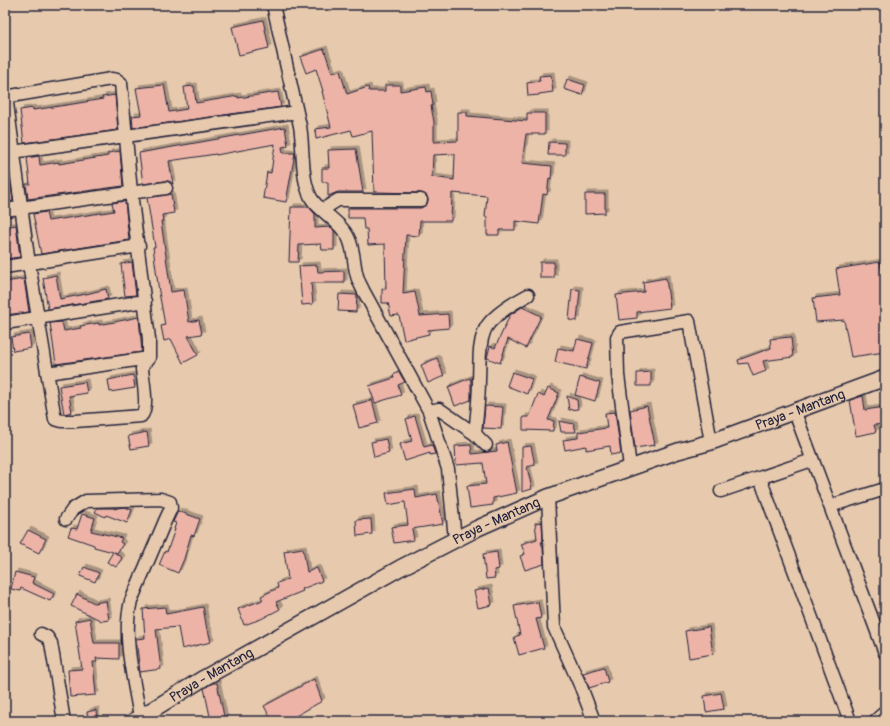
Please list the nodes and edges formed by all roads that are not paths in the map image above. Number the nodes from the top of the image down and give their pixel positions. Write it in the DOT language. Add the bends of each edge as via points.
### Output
graph roads {
  1 [pos="273,5"];
  2 [pos="5,96"];
  3 [pos="297,112"];
  4 [pos="126,135"];
  5 [pos="9,153"];
  6 [pos="166,188"];
  7 [pos="131,192"];
  8 [pos="421,200"];
  9 [pos="22,208"];
  10 [pos="5,210"];
  11 [pos="322,210"];
  12 [pos="139,246"];
  13 [pos="29,264"];
  14 [pos="5,267"];
  15 [pos="528,295"];
  16 [pos="144,301"];
  17 [pos="39,318"];
  18 [pos="5,323"];
  19 [pos="149,358"];
  20 [pos="47,373"];
  21 [pos="885,378"];
  22 [pos="794,410"];
  23 [pos="429,411"];
  24 [pos="475,434"];
  25 [pos="711,442"];
  26 [pos="486,445"];
  27 [pos="812,460"];
  28 [pos="630,468"];
  29 [pos="760,478"];
  30 [pos="885,489"];
  31 [pos="721,491"];
  32 [pos="548,497"];
  33 [pos="830,506"];
  34 [pos="66,519"];
  35 [pos="456,539"];
  36 [pos="41,634"];
  37 [pos="885,653"];
  38 [pos="885,712"];
  39 [pos="137,719"];
  40 [pos="64,721"];
  41 [pos="594,721"];
  42 [pos="850,721"];
  43 [pos="875,721"];
  1 -- 3 [label="street"];
  2 -- 4 [label="street" via="117,80 122,85"];
  2 -- 5 [label="street"];
  3 -- 4 [label="street"];
  3 -- 11 [label="street" via="303,143 306,186 309,195"];
  4 -- 5 [label="street"];
  4 -- 7 [label="street"];
  5 -- 9 [label="street"];
  6 -- 7 [label="street"];
  7 -- 9 [label="street"];
  7 -- 12 [label="street"];
  8 -- 11 [label="street" via="338,200"];
  9 -- 10 [label="street"];
  9 -- 13 [label="street"];
  11 -- 23 [label="street" via="347,235 358,279"];
  12 -- 13 [label="street"];
  12 -- 16 [label="street"];
  13 -- 14 [label="street"];
  13 -- 17 [label="street"];
  15 -- 24 [label="street" via="503,311 484,331 480,348"];
  16 -- 17 [label="street"];
  16 -- 19 [label="street"];
  17 -- 18 [label="street"];
  17 -- 20 [label="street"];
  19 -- 20 [label="street"];
  19 -- 20 [label="street" via="142,369 145,404 144,413 140,416 62,422 55,420"];
  21 -- 22 [label="main road, Praya - Mantang"];
  22 -- 25 [label="main road, Praya - Mantang"];
  22 -- 27 [label="street"];
  23 -- 24 [label="street" via="439,409"];
  23 -- 35 [label="street" via="448,469"];
  24 -- 26 [label="street"];
  25 -- 28 [label="main road, Praya - Mantang"];
  25 -- 28 [label="street" via="689,321 620,332 617,337 618,375"];
  27 -- 29 [label="street"];
  27 -- 33 [label="street"];
  28 -- 32 [label="main road, Praya - Mantang"];
  29 -- 31 [label="street"];
  29 -- 42 [label="street"];
  30 -- 33 [label="street"];
  32 -- 35 [label="main road, Praya - Mantang"];
  32 -- 41 [label="street" via="554,627"];
  33 -- 37 [label="street"];
  34 -- 39 [label="street" via="73,508 86,501 161,499 170,502 171,508 131,601 128,614 128,638"];
  35 -- 39 [label="main road, Praya - Mantang" via="210,674"];
  36 -- 40 [label="street" via="51,643"];
  38 -- 43 [label="street"];
}
